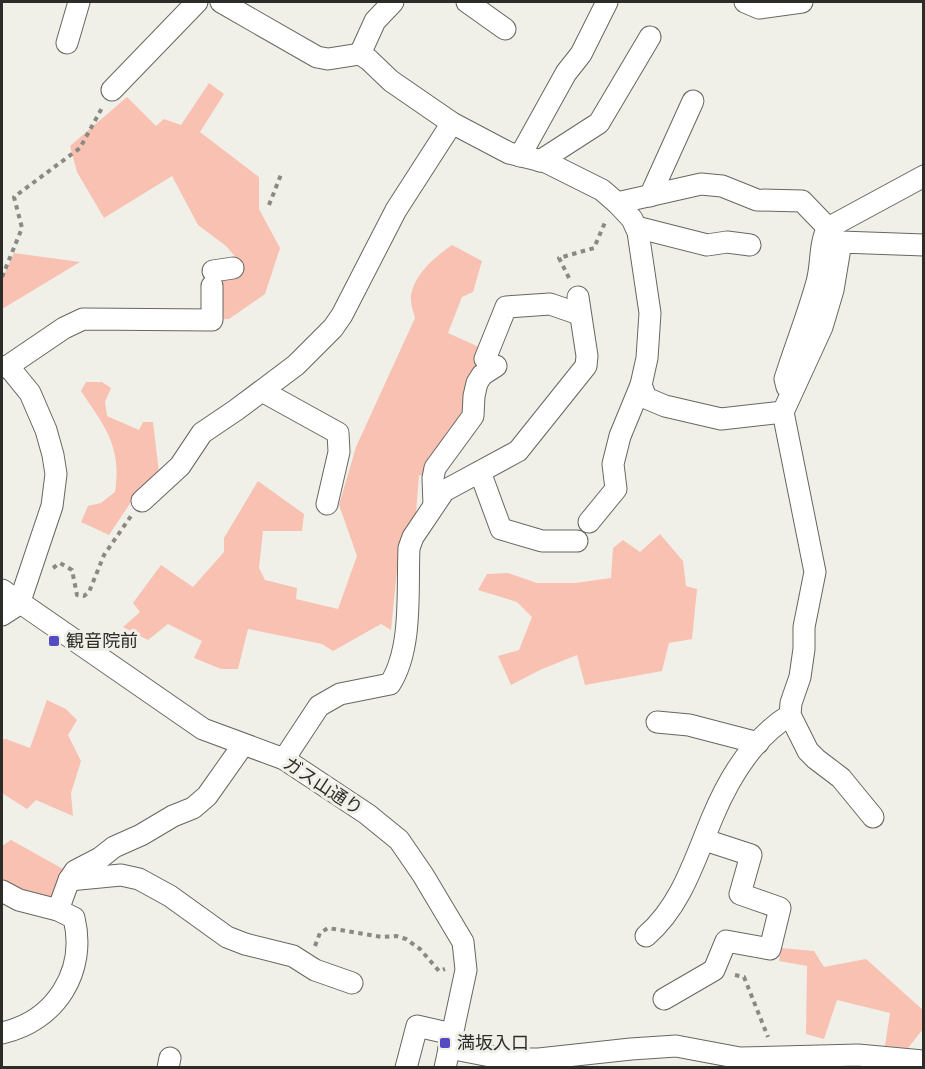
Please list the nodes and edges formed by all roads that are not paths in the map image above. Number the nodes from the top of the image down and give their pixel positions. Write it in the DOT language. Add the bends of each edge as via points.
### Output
graph roads {
  1 [pos="79,2"];
  2 [pos="197,2"];
  3 [pos="221,2"];
  4 [pos="393,2"];
  5 [pos="467,2"];
  6 [pos="608,2"];
  7 [pos="745,2"];
  8 [pos="802,2"];
  9 [pos="505,29"];
  10 [pos="650,37"];
  11 [pos="67,43"];
  12 [pos="360,54"];
  13 [pos="112,90"];
  14 [pos="693,101"];
  15 [pos="452,123"];
  16 [pos="530,158"];
  17 [pos="924,176"];
  18 [pos="650,196"];
  19 [pos="616,202"];
  20 [pos="636,227"];
  21 [pos="828,228"];
  22 [pos="750,245"];
  23 [pos="924,245"];
  24 [pos="219,275"];
  25 [pos="5,366"];
  26 [pos="641,385"];
  27 [pos="262,391"];
  28 [pos="786,407"];
  29 [pos="480,472"];
  30 [pos="142,501"];
  31 [pos="327,504"];
  32 [pos="434,505"];
  33 [pos="589,522"];
  34 [pos="577,541"];
  35 [pos="2,590"];
  36 [pos="10,609"];
  37 [pos="790,715"];
  38 [pos="657,722"];
  39 [pos="758,743"];
  40 [pos="243,745"];
  41 [pos="284,759"];
  42 [pos="873,817"];
  43 [pos="705,840"];
  44 [pos="69,880"];
  45 [pos="2,891"];
  46 [pos="58,910"];
  47 [pos="646,936"];
  48 [pos="352,982"];
  49 [pos="664,999"];
  50 [pos="2,1032"];
  51 [pos="449,1050"];
  52 [pos="923,1061"];
  53 [pos="406,1068"];
  54 [pos="923,1068"];
  1 -- 11 [label="street"];
  2 -- 13 [label="street"];
  3 -- 12 [label="street" via="317,57"];
  4 -- 12 [label="street" via="375,21"];
  5 -- 9 [label="street"];
  6 -- 16 [label="street" via="581,54 566,73"];
  7 -- 8 [label="street" via="759,8"];
  10 -- 16 [label="street" via="599,123"];
  12 -- 15 [label="street"];
  14 -- 18 [label="street"];
  15 -- 16 [label="street" via="509,153"];
  15 -- 27 [label="street" via="396,210 333,328 296,365"];
  16 -- 19 [label="street" via="602,190"];
  17 -- 21 [label="street"];
  18 -- 19 [label="street"];
  18 -- 21 [label="street" via="701,184 722,186 757,200 802,201"];
  19 -- 20 [label="street"];
  20 -- 22 [label="street" via="707,245"];
  20 -- 26 [label="street" via="650,313"];
  21 -- 28 [label="street" via="823,237 817,282 785,380"];
  23 -- 28 [label="street" via="841,242 822,327"];
  24 -- 25 [label="street" via="212,320 83,319"];
  25 -- 36 [label="street" via="30,393 46,430 56,474 52,506"];
  26 -- 28 [label="street" via="646,398 721,419"];
  26 -- 33 [label="street" via="613,464 616,489"];
  27 -- 30 [label="street" via="202,433 180,466"];
  27 -- 31 [label="street" via="338,434 339,452"];
  28 -- 37 [label="street" via="815,572"];
  29 -- 32 [label="street" via="444,491"];
  29 -- 32 [label="street" via="518,451 586,366 579,306 506,307 490,363 477,383 473,416 435,468"];
  29 -- 34 [label="street" via="501,529 542,541"];
  32 -- 41 [label="street" via="408,548 405,640 398,672 390,684 340,694 320,706"];
  35 -- 36 [label="street, ガス山通り"];
  36 -- 40 [label="street, ガス山通り" via="203,729"];
  37 -- 39 [label="street" via="771,726"];
  37 -- 42 [label="street" via="808,751 841,778"];
  38 -- 39 [label="street" via="689,725"];
  39 -- 43 [label="street" via="725,789"];
  40 -- 41 [label="street, ガス山通り"];
  40 -- 44 [label="street" via="207,796 193,808 114,847 75,871"];
  41 -- 51 [label="street, ガス山通り" via="399,840 463,942 466,970"];
  43 -- 47 [label="street" via="685,884"];
  43 -- 49 [label="street" via="751,855 740,894 780,908 770,949 726,941 714,970"];
  44 -- 46 [label="street"];
  44 -- 48 [label="street" via="121,875 139,879 227,937 293,956 315,970"];
  45 -- 46 [label="street" via="19,900"];
  46 -- 50 [label="street" via="74,918 79,935 77,961 67,986 34,1020"];
  51 -- 52 [label="street" via="506,1059 539,1059 676,1046 740,1058 858,1055"];
  51 -- 53 [label="street" via="417,1026"];
  52 -- 54 [label="street"];
}
